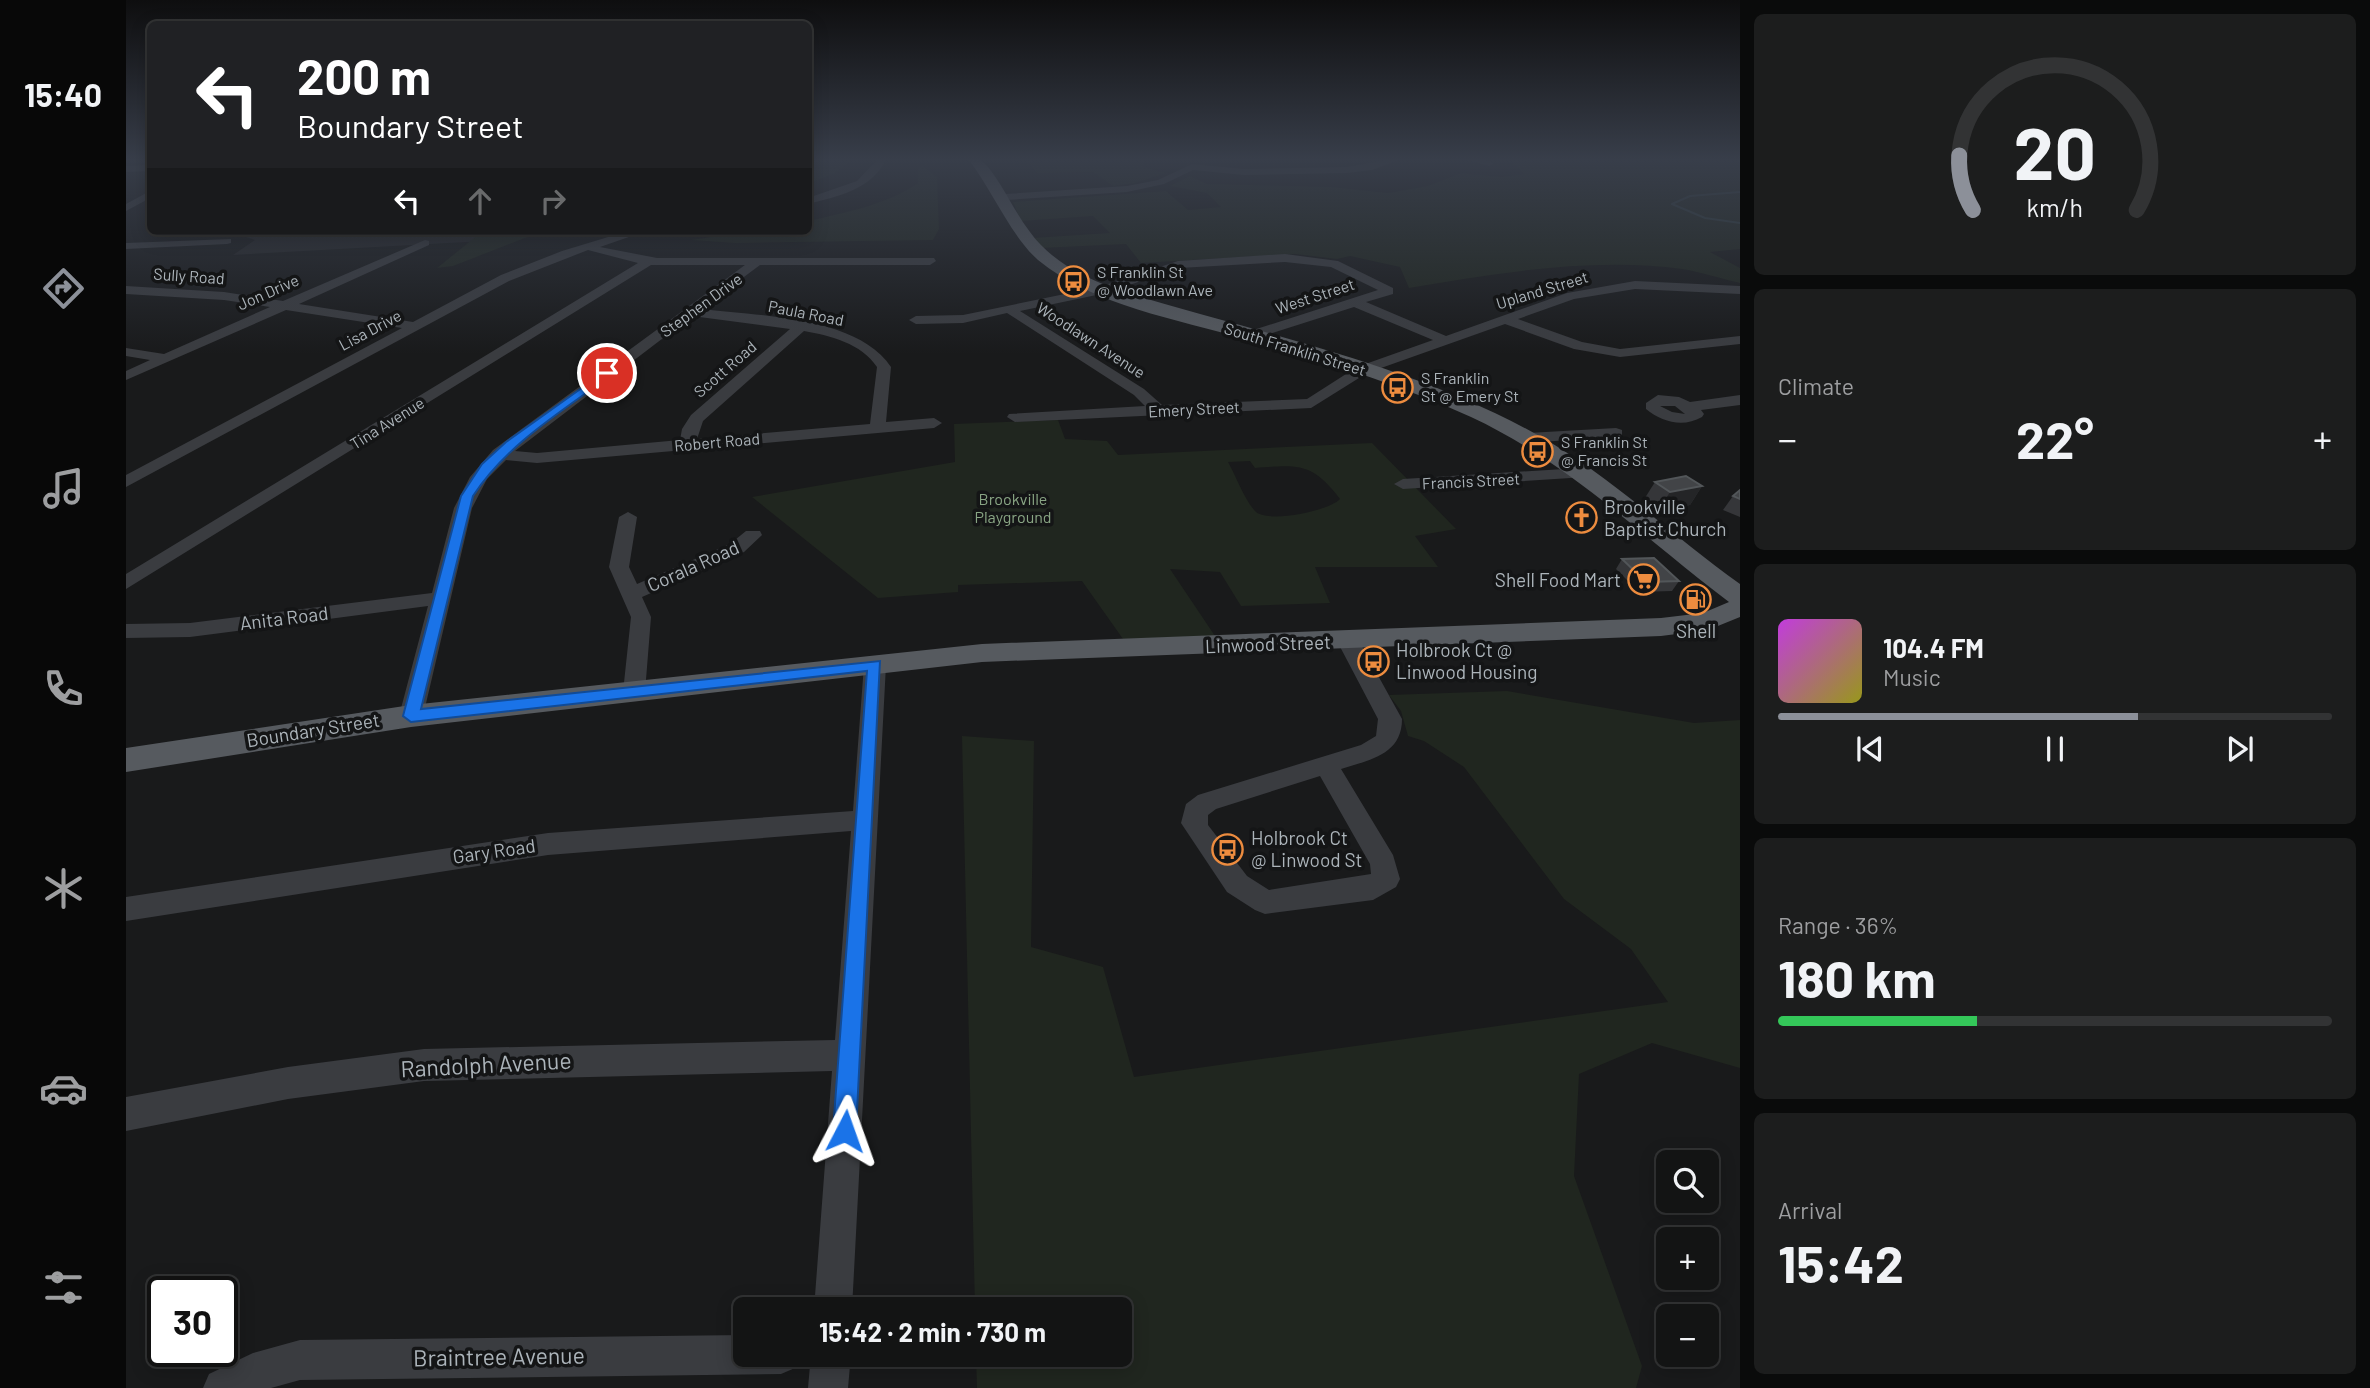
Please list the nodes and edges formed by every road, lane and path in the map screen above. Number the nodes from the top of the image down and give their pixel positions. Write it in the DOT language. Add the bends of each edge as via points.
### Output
graph roads {
  1 [pos="1017,225"];
  2 [pos="185,235"];
  3 [pos="626,235"];
  4 [pos="227,241"];
  5 [pos="425,243"];
  6 [pos="172,244"];
  7 [pos="126,246"];
  8 [pos="587,246"];
  9 [pos="930,261"];
  10 [pos="647,262"];
  11 [pos="756,263"];
  12 [pos="126,290"];
  13 [pos="1102,290"];
  14 [pos="1740,290"];
  15 [pos="1389,291"];
  16 [pos="1354,302"];
  17 [pos="283,304"];
  18 [pos="1009,309"];
  19 [pos="692,312"];
  20 [pos="1505,319"];
  21 [pos="916,320"];
  22 [pos="414,326"];
  23 [pos="799,328"];
  24 [pos="1252,335"];
  25 [pos="1444,340"];
  26 [pos="1740,340"];
  27 [pos="126,352"];
  28 [pos="165,358"];
  29 [pos="1362,370"];
  30 [pos="126,376"];
  31 [pos="1740,400"];
  32 [pos="1690,407"];
  33 [pos="1159,411"];
  34 [pos="1015,418"];
  35 [pos="934,423"];
  36 [pos="877,428"];
  37 [pos="1616,433"];
  38 [pos="1528,438"];
  39 [pos="688,444"];
  40 [pos="499,454"];
  41 [pos="1580,473"];
  42 [pos="126,482"];
  43 [pos="1402,484"];
  44 [pos="628,517"];
  45 [pos="753,535"];
  46 [pos="126,583"];
  47 [pos="631,594"];
  48 [pos="1740,597"];
  49 [pos="442,598"];
  50 [pos="1740,607"];
  51 [pos="126,631"];
  52 [pos="1348,641"];
  53 [pos="960,656"];
  54 [pos="875,665"];
  55 [pos="634,692"];
  56 [pos="411,716"];
  57 [pos="126,760"];
  58 [pos="1325,764"];
  59 [pos="865,820"];
  60 [pos="126,909"];
  61 [pos="849,1055"];
  62 [pos="126,1114"];
  63 [pos="834,1297"];
  64 [pos="733,1355"];
  65 [pos="830,1367"];
  66 [pos="223,1388"];
  67 [pos="828,1388"];
  1 -- 13 [label="main road, South Franklin Street" via="1031,244"];
  2 -- 6 [label="street"];
  3 -- 8 [label="street, Lisa Drive"];
  4 -- 6 [label="street"];
  5 -- 17 [label="street, Jon Drive"];
  6 -- 7 [label="street"];
  8 -- 10 [label="street"];
  8 -- 22 [label="street, Lisa Drive" via="515,273"];
  9 -- 11 [label="street"];
  10 -- 11 [label="street"];
  10 -- 46 [label="street, Tina Avenue"];
  11 -- 19 [label="street, Stephen Drive"];
  12 -- 17 [label="street, Sully Road"];
  13 -- 15 [label="street, Woodlawn Avenue" via="1178,265 1285,258 1334,264"];
  13 -- 18 [label="street, Woodlawn Avenue"];
  13 -- 24 [label="main road, South Franklin Street"];
  14 -- 20 [label="street, Upland Street" via="1628,285 1565,298"];
  15 -- 16 [label="street, West Street"];
  16 -- 24 [label="street, West Street"];
  16 -- 25 [label="street"];
  17 -- 22 [label="street, Sully Road"];
  17 -- 28 [label="street, Jon Drive"];
  18 -- 21 [label="street" via="963,319"];
  18 -- 33 [label="street, Woodlawn Avenue" via="1147,397"];
  19 -- 23 [label="street, Paula Road"];
  19 -- 40 [label="street, Stephen Drive"];
  20 -- 25 [label="street, Upland Street"];
  20 -- 26 [label="street" via="1568,343 1606,351"];
  22 -- 42 [label="street, Lisa Drive"];
  23 -- 36 [label="street, Paula Road" via="846,338 867,347 879,359 885,376"];
  23 -- 39 [label="street, Scott Road" via="697,418"];
  24 -- 29 [label="main road, South Franklin Street"];
  25 -- 29 [label="street, Upland Street"];
  27 -- 28 [label="street"];
  28 -- 30 [label="street, Jon Drive"];
  29 -- 33 [label="street, Emery Street" via="1311,403"];
  29 -- 38 [label="main road, South Franklin Street" via="1450,401"];
  31 -- 32 [label="street"];
  33 -- 34 [label="street, Emery Street"];
  35 -- 36 [label="street, Robert Road"];
  36 -- 39 [label="street, Robert Road"];
  37 -- 38 [label="street"];
  38 -- 41 [label="main road, South Franklin Street"];
  39 -- 40 [label="street, Robert Road" via="537,458"];
  40 -- 49 [label="street, Stephen Drive" via="467,496"];
  41 -- 43 [label="street, Francis Street"];
  41 -- 48 [label="main road, South Franklin Street"];
  44 -- 47 [label="street" via="619,567"];
  45 -- 47 [label="street, Corala Road" via="737,548"];
  47 -- 55 [label="street" via="641,617"];
  49 -- 51 [label="street, Anita Road" via="190,631"];
  49 -- 56 [label="street, Stephen Drive"];
  50 -- 52 [label="main road, Linwood Street" via="1708,621 1661,627"];
  52 -- 53 [label="main road, Linwood Street"];
  52 -- 58 [label="street" via="1384,704 1390,733 1370,751"];
  53 -- 54 [label="main road, Boundary Street"];
  54 -- 55 [label="main road, Boundary Street"];
  54 -- 59 [label="street"];
  55 -- 56 [label="main road, Boundary Street"];
  56 -- 57 [label="main road, Boundary Street"];
  58 -- 58 [label="street" via="1207,802 1195,811 1199,832 1237,884 1258,899 1281,901 1373,888 1386,879 1383,863"];
  59 -- 60 [label="street, Gary Road" via="498,850"];
  59 -- 61 [label="street"];
  61 -- 62 [label="street, Randolph Avenue" via="424,1065 288,1083"];
  61 -- 63 [label="street"];
  64 -- 66 [label="street, Braintree Avenue" via="300,1360 253,1373"];
  65 -- 67 [label="street"];
}
